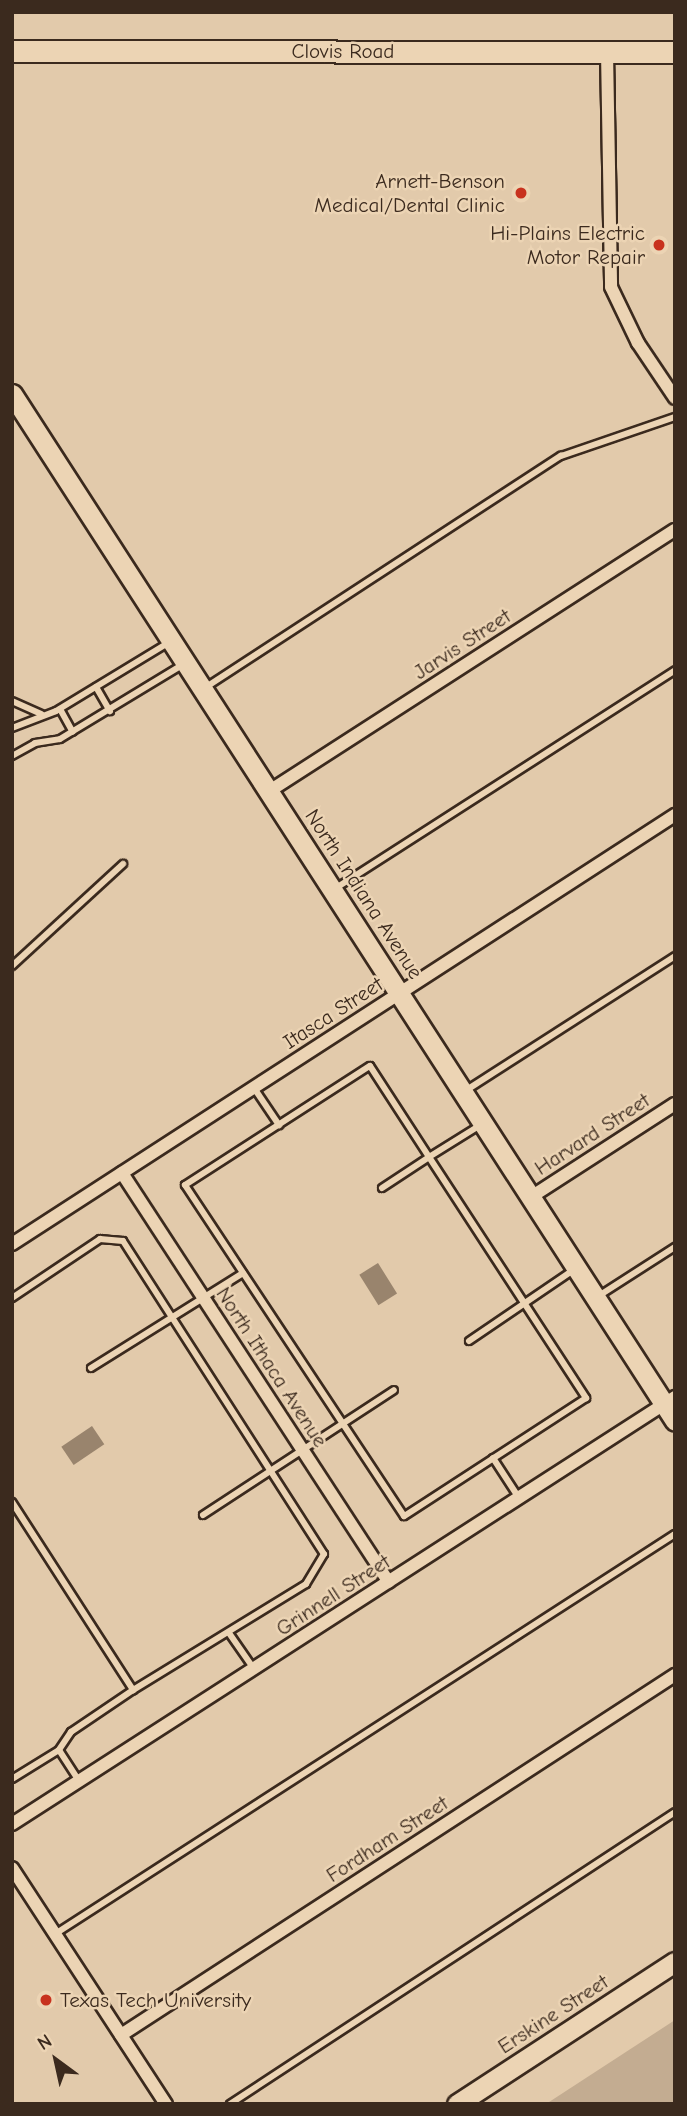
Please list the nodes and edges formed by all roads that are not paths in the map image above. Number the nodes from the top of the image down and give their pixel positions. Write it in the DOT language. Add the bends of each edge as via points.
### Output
graph roads {
  1 [pos="12,51"];
  2 [pos="607,52"];
  3 [pos="675,52"];
  4 [pos="12,394"];
  5 [pos="675,398"];
  6 [pos="675,417"];
  7 [pos="675,530"];
  8 [pos="173,640"];
  9 [pos="187,662"];
  10 [pos="675,670"];
  11 [pos="96,687"];
  12 [pos="204,688"];
  13 [pos="12,701"];
  14 [pos="60,709"];
  15 [pos="110,711"];
  16 [pos="43,715"];
  17 [pos="12,728"];
  18 [pos="73,732"];
  19 [pos="12,747"];
  20 [pos="19,752"];
  21 [pos="12,756"];
  22 [pos="271,790"];
  23 [pos="675,815"];
  24 [pos="123,864"];
  25 [pos="334,890"];
  26 [pos="675,956"];
  27 [pos="12,966"];
  28 [pos="400,993"];
  29 [pos="254,1088"];
  30 [pos="464,1092"];
  31 [pos="675,1104"];
  32 [pos="483,1123"];
  33 [pos="279,1125"];
  34 [pos="429,1157"];
  35 [pos="122,1173"];
  36 [pos="382,1188"];
  37 [pos="531,1197"];
  38 [pos="12,1244"];
  39 [pos="675,1247"];
  40 [pos="576,1268"];
  41 [pos="243,1273"];
  42 [pos="12,1298"];
  43 [pos="204,1298"];
  44 [pos="596,1298"];
  45 [pos="524,1303"];
  46 [pos="173,1318"];
  47 [pos="469,1340"];
  48 [pos="91,1368"];
  49 [pos="394,1390"];
  50 [pos="669,1400"];
  51 [pos="675,1421"];
  52 [pos="342,1424"];
  53 [pos="303,1450"];
  54 [pos="493,1458"];
  55 [pos="271,1470"];
  56 [pos="519,1498"];
  57 [pos="12,1502"];
  58 [pos="203,1515"];
  59 [pos="675,1534"];
  60 [pos="389,1582"];
  61 [pos="229,1633"];
  62 [pos="254,1669"];
  63 [pos="675,1675"];
  64 [pos="134,1690"];
  65 [pos="59,1750"];
  66 [pos="12,1779"];
  67 [pos="79,1781"];
  68 [pos="675,1812"];
  69 [pos="12,1824"];
  70 [pos="12,1868"];
  71 [pos="55,1934"];
  72 [pos="675,1962"];
  73 [pos="121,2035"];
  74 [pos="166,2104"];
  75 [pos="230,2104"];
  76 [pos="457,2104"];
  1 -- 2 [label="highway, Clovis Road"];
  2 -- 3 [label="highway, Clovis Road"];
  2 -- 5 [label="street" via="611,286 633,333"];
  4 -- 8 [label="main road, North Indiana Avenue"];
  6 -- 12 [label="lane" via="561,456"];
  7 -- 22 [label="street, Jarvis Street"];
  8 -- 9 [label="main road, North Indiana Avenue"];
  8 -- 11 [label="lane"];
  9 -- 12 [label="main road, North Indiana Avenue"];
  9 -- 15 [label="lane"];
  10 -- 25 [label="lane"];
  11 -- 14 [label="lane"];
  11 -- 15 [label="lane"];
  12 -- 22 [label="main road, North Indiana Avenue"];
  13 -- 16 [label="lane"];
  14 -- 16 [label="lane"];
  14 -- 18 [label="lane"];
  15 -- 18 [label="lane"];
  16 -- 17 [label="lane"];
  18 -- 20 [label="lane"];
  19 -- 20 [label="lane"];
  20 -- 21 [label="lane"];
  22 -- 25 [label="main road, North Indiana Avenue"];
  23 -- 28 [label="street, Itasca Street"];
  24 -- 27 [label="lane"];
  25 -- 28 [label="main road, North Indiana Avenue"];
  26 -- 30 [label="lane"];
  28 -- 29 [label="street, Itasca Street"];
  28 -- 30 [label="main road, North Indiana Avenue"];
  29 -- 33 [label="lane"];
  29 -- 35 [label="street, Itasca Street"];
  30 -- 32 [label="main road, North Indiana Avenue"];
  31 -- 37 [label="street, Harvard Street"];
  32 -- 34 [label="lane"];
  32 -- 37 [label="main road, North Indiana Avenue"];
  33 -- 34 [label="lane" via="370,1066"];
  33 -- 41 [label="lane" via="185,1185"];
  34 -- 36 [label="lane"];
  34 -- 45 [label="lane"];
  35 -- 38 [label="street, Itasca Street"];
  35 -- 43 [label="street, North Ithaca Avenue"];
  37 -- 40 [label="main road, North Indiana Avenue"];
  39 -- 44 [label="lane"];
  40 -- 44 [label="main road, North Indiana Avenue"];
  40 -- 45 [label="lane"];
  41 -- 43 [label="lane"];
  41 -- 52 [label="lane"];
  42 -- 46 [label="lane" via="100,1239 123,1241"];
  43 -- 46 [label="lane"];
  43 -- 53 [label="street, North Ithaca Avenue"];
  44 -- 50 [label="main road, North Indiana Avenue"];
  45 -- 47 [label="lane"];
  45 -- 54 [label="lane" via="586,1398"];
  46 -- 48 [label="lane"];
  46 -- 55 [label="lane"];
  49 -- 52 [label="lane"];
  50 -- 51 [label="main road, North Indiana Avenue"];
  50 -- 56 [label="street, Grinnell Street"];
  52 -- 53 [label="lane"];
  52 -- 54 [label="lane" via="404,1516"];
  53 -- 55 [label="lane"];
  53 -- 60 [label="street, North Ithaca Avenue"];
  54 -- 56 [label="lane"];
  55 -- 58 [label="lane"];
  55 -- 61 [label="lane" via="324,1554 306,1584"];
  56 -- 60 [label="street, Grinnell Street"];
  57 -- 64 [label="lane"];
  59 -- 71 [label="lane"];
  60 -- 62 [label="street, Grinnell Street"];
  61 -- 62 [label="lane"];
  61 -- 64 [label="lane"];
  62 -- 67 [label="street, Grinnell Street"];
  63 -- 73 [label="street, Fordham Street"];
  64 -- 65 [label="lane" via="71,1732"];
  65 -- 66 [label="lane"];
  65 -- 67 [label="lane"];
  67 -- 69 [label="street, Grinnell Street"];
  68 -- 75 [label="lane"];
  70 -- 71 [label="street"];
  71 -- 73 [label="street"];
  72 -- 76 [label="main road, Erskine Street"];
  73 -- 74 [label="street"];
}
